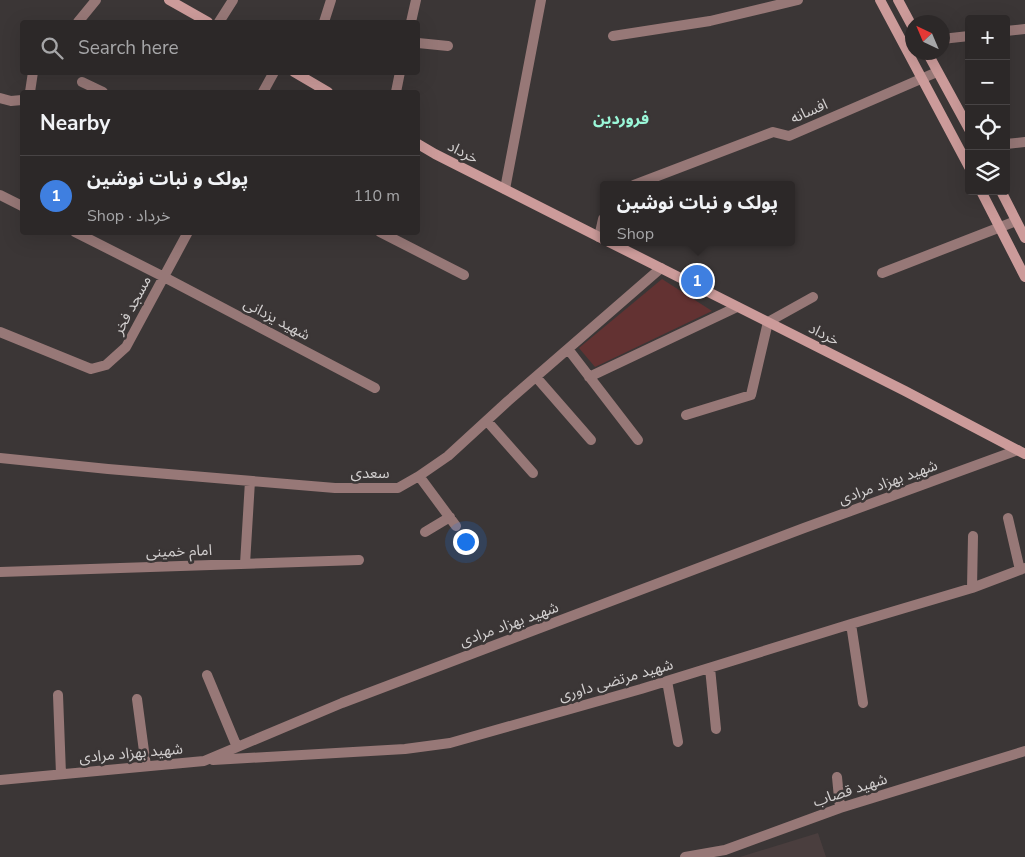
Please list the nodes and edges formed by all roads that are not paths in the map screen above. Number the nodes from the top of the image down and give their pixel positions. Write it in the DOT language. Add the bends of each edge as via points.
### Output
graph roads {
  1 [pos="96,0"];
  2 [pos="169,0"];
  3 [pos="233,0"];
  4 [pos="330,0"];
  5 [pos="416,0"];
  6 [pos="541,0"];
  7 [pos="798,0"];
  8 [pos="880,0"];
  9 [pos="898,0"];
  10 [pos="906,15"];
  11 [pos="80,20"];
  12 [pos="204,20"];
  13 [pos="220,20"];
  14 [pos="325,20"];
  15 [pos="411,20"];
  16 [pos="1025,29"];
  17 [pos="1010,31"];
  18 [pos="613,36"];
  19 [pos="965,36"];
  20 [pos="950,38"];
  21 [pos="905,40"];
  22 [pos="420,43"];
  23 [pos="448,46"];
  24 [pos="915,60"];
  25 [pos="931,60"];
  26 [pos="938,72"];
  27 [pos="33,75"];
  28 [pos="272,75"];
  29 [pos="399,75"];
  30 [pos="309,76"];
  31 [pos="922,78"];
  32 [pos="82,82"];
  33 [pos="30,90"];
  34 [pos="99,90"];
  35 [pos="264,90"];
  36 [pos="326,90"];
  37 [pos="396,90"];
  38 [pos="0,98"];
  39 [pos="20,100"];
  40 [pos="965,123"];
  41 [pos="1025,142"];
  42 [pos="1010,144"];
  43 [pos="420,145"];
  44 [pos="965,157"];
  45 [pos="644,181"];
  46 [pos="505,190"];
  47 [pos="0,195"];
  48 [pos="983,195"];
  49 [pos="1003,195"];
  50 [pos="20,205"];
  51 [pos="1016,221"];
  52 [pos="999,227"];
  53 [pos="81,235"];
  54 [pos="186,235"];
  55 [pos="386,235"];
  56 [pos="600,238"];
  57 [pos="1025,238"];
  58 [pos="618,246"];
  59 [pos="661,268"];
  60 [pos="882,273"];
  61 [pos="464,275"];
  62 [pos="1025,276"];
  63 [pos="164,277"];
  64 [pos="813,297"];
  65 [pos="738,307"];
  66 [pos="768,322"];
  67 [pos="0,332"];
  68 [pos="568,349"];
  69 [pos="536,377"];
  70 [pos="590,377"];
  71 [pos="375,388"];
  72 [pos="686,415"];
  73 [pos="487,421"];
  74 [pos="591,440"];
  75 [pos="638,440"];
  76 [pos="1022,452"];
  77 [pos="0,458"];
  78 [pos="533,472"];
  79 [pos="419,476"];
  80 [pos="250,481"];
  81 [pos="450,517"];
  82 [pos="1008,518"];
  83 [pos="456,526"];
  84 [pos="425,532"];
  85 [pos="972,536"];
  86 [pos="359,560"];
  87 [pos="245,564"];
  88 [pos="1023,569"];
  89 [pos="0,572"];
  90 [pos="972,588"];
  91 [pos="851,624"];
  92 [pos="710,668"];
  93 [pos="208,675"];
  94 [pos="667,681"];
  95 [pos="58,695"];
  96 [pos="137,699"];
  97 [pos="863,703"];
  98 [pos="716,729"];
  99 [pos="678,742"];
  100 [pos="237,747"];
  101 [pos="1025,751"];
  102 [pos="204,761"];
  103 [pos="146,766"];
  104 [pos="61,774"];
  105 [pos="837,777"];
  106 [pos="0,780"];
  107 [pos="840,808"];
  108 [pos="685,857"];
  1 -- 11 [label="street"];
  2 -- 12 [label="main road"];
  3 -- 13 [label="street"];
  4 -- 14 [label="street"];
  5 -- 15 [label="street"];
  6 -- 46 [label="street"];
  7 -- 18 [label="street" via="710,21"];
  8 -- 21 [label="main road"];
  9 -- 10 [label="main road"];
  16 -- 17 [label="street"];
  19 -- 20 [label="street"];
  22 -- 23 [label="street"];
  24 -- 31 [label="main road"];
  25 -- 26 [label="main road"];
  26 -- 31 [label="street, افسانه"];
  26 -- 40 [label="main road"];
  27 -- 33 [label="street"];
  28 -- 35 [label="street"];
  29 -- 37 [label="street"];
  30 -- 36 [label="main road"];
  31 -- 44 [label="main road"];
  31 -- 45 [label="street, افسانه" via="789,136 773,132"];
  32 -- 34 [label="street"];
  38 -- 39 [label="street"];
  41 -- 42 [label="street"];
  43 -- 46 [label="main road, خرداد"];
  46 -- 56 [label="main road, خرداد"];
  47 -- 50 [label="street"];
  48 -- 52 [label="main road"];
  49 -- 51 [label="main road"];
  51 -- 52 [label="street"];
  51 -- 57 [label="main road"];
  52 -- 60 [label="street"];
  52 -- 62 [label="main road"];
  53 -- 63 [label="street, شهید یزدانی"];
  54 -- 63 [label="street, مسجد فخر"];
  55 -- 61 [label="street"];
  58 -- 59 [label="main road, خرداد"];
  59 -- 65 [label="main road, خرداد"];
  59 -- 68 [label="street, سعدی"];
  63 -- 67 [label="street, مسجد فخر" via="126,347 106,365 91,369"];
  63 -- 71 [label="street, شهید یزدانی"];
  64 -- 66 [label="street"];
  65 -- 66 [label="main road, خرداد"];
  65 -- 70 [label="street"];
  66 -- 72 [label="street" via="751,395"];
  66 -- 76 [label="main road, خرداد"];
  68 -- 69 [label="street, سعدی"];
  68 -- 70 [label="street"];
  69 -- 73 [label="street, سعدی"];
  69 -- 74 [label="street"];
  70 -- 75 [label="street"];
  73 -- 78 [label="street"];
  73 -- 79 [label="street, سعدی" via="448,456"];
  76 -- 100 [label="street, شهید بهزاد مرادی" via="814,525 433,668"];
  77 -- 80 [label="street, سعدی"];
  79 -- 80 [label="street, سعدی" via="398,488 335,488"];
  79 -- 81 [label="street"];
  80 -- 87 [label="street"];
  81 -- 83 [label="street"];
  81 -- 84 [label="street"];
  82 -- 88 [label="street"];
  85 -- 90 [label="street"];
  86 -- 87 [label="street, امام خمینی"];
  87 -- 89 [label="street, امام خمینی"];
  88 -- 90 [label="street, شهید مرتضی داوری"];
  90 -- 91 [label="street, شهید مرتضی داوری"];
  91 -- 92 [label="street, شهید مرتضی داوری"];
  91 -- 97 [label="street"];
  92 -- 94 [label="street, شهید مرتضی داوری"];
  92 -- 98 [label="street"];
  93 -- 100 [label="street"];
  94 -- 99 [label="street"];
  94 -- 102 [label="street, شهید مرتضی داوری" via="450,743 404,749"];
  95 -- 104 [label="street"];
  96 -- 103 [label="street"];
  100 -- 102 [label="street, شهید بهزاد مرادی"];
  101 -- 107 [label="street, شهید قصاب"];
  102 -- 103 [label="street, شهید بهزاد مرادی"];
  103 -- 104 [label="street, شهید بهزاد مرادی"];
  104 -- 106 [label="street, شهید بهزاد مرادی"];
  105 -- 107 [label="street"];
  107 -- 108 [label="street, شهید قصاب" via="725,850"];
}
